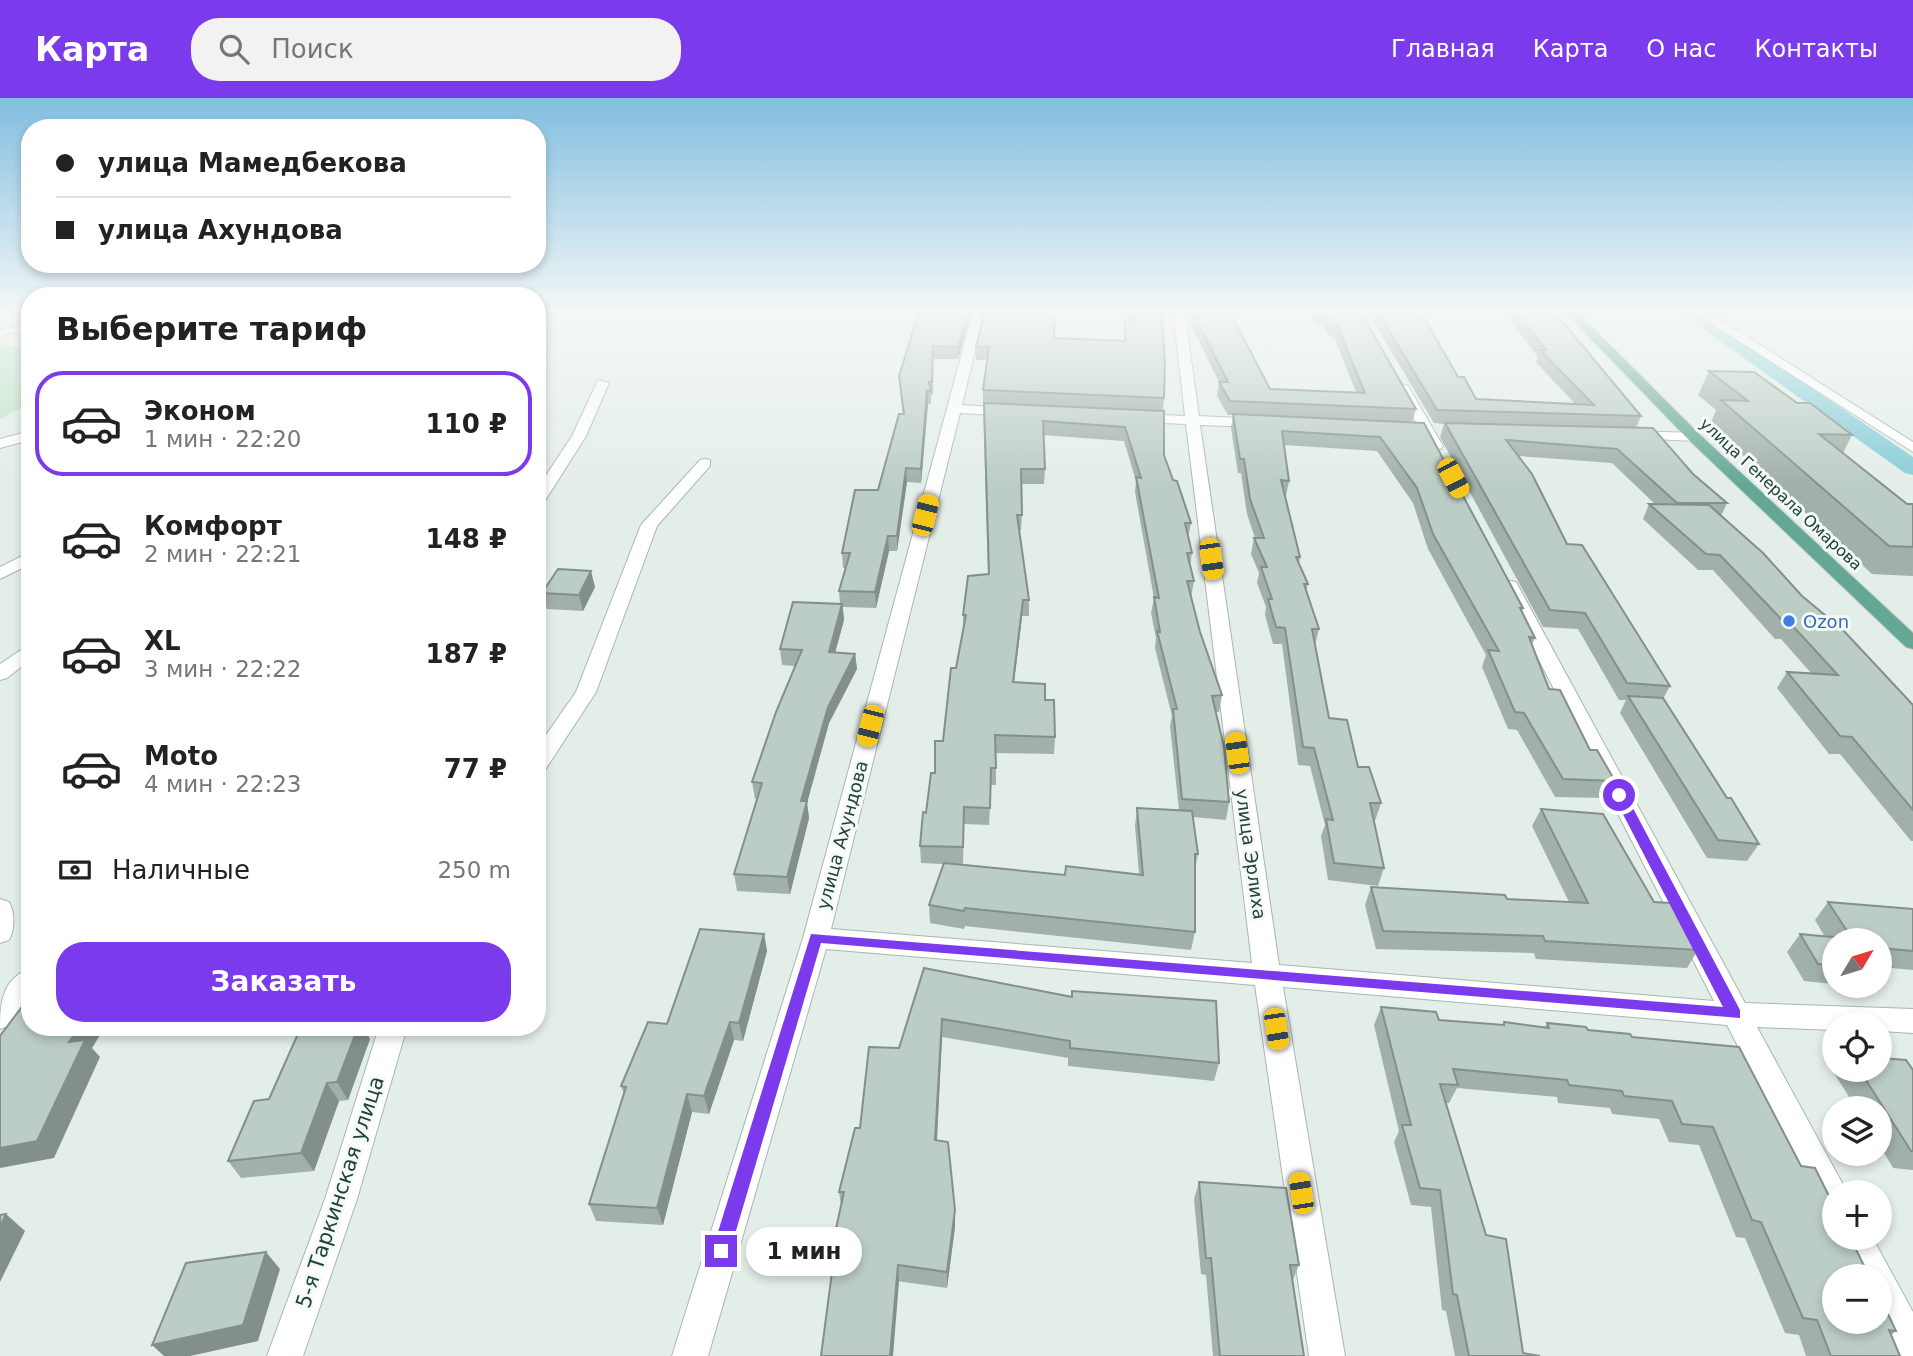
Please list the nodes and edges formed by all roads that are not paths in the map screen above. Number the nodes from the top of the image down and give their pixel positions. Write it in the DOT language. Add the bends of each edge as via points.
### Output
graph roads {
  1 [pos="964,368"];
  2 [pos="1185,368"];
  3 [pos="1626,368"];
  4 [pos="1791,368"];
  5 [pos="1394,373"];
  6 [pos="603,383"];
  7 [pos="953,410"];
  8 [pos="1019,412"];
  9 [pos="1126,417"];
  10 [pos="1192,420"];
  11 [pos="1275,424"];
  12 [pos="1614,435"];
  13 [pos="1695,437"];
  14 [pos="21,438"];
  15 [pos="0,444"];
  16 [pos="1913,449"];
  17 [pos="705,463"];
  18 [pos="1447,466"];
  19 [pos="546,488"];
  20 [pos="21,562"];
  21 [pos="1498,564"];
  22 [pos="0,575"];
  23 [pos="1913,641"];
  24 [pos="21,657"];
  25 [pos="0,674"];
  26 [pos="546,752"];
  27 [pos="0,909"];
  28 [pos="0,933"];
  29 [pos="816,937"];
  30 [pos="1267,975"];
  31 [pos="21,991"];
  32 [pos="1735,1014"];
  33 [pos="0,1017"];
  34 [pos="1913,1021"];
  35 [pos="390,1036"];
  36 [pos="1823,1180"];
  37 [pos="1892,1308"];
  38 [pos="1913,1348"];
  39 [pos="285,1356"];
  40 [pos="690,1356"];
  41 [pos="1326,1356"];
  1 -- 7 [label="street, улица Ахундова"];
  2 -- 10 [label="street, улица Эрлиха"];
  3 -- 13 [label="main road, улица Генерала Омарова"];
  4 -- 16 [label="street"];
  5 -- 18 [label="street"];
  6 -- 19 [label="street" via="579,436"];
  7 -- 8 [label="street"];
  7 -- 29 [label="street, улица Ахундова"];
  9 -- 10 [label="street"];
  10 -- 11 [label="street"];
  10 -- 30 [label="street, улица Эрлиха"];
  12 -- 13 [label="street"];
  13 -- 23 [label="main road, улица Генерала Омарова"];
  14 -- 15 [label="street"];
  17 -- 26 [label="street" via="649,525 586,692"];
  20 -- 22 [label="street"];
  21 -- 32 [label="street"];
  24 -- 25 [label="street"];
  27 -- 28 [label="street"];
  29 -- 30 [label="street"];
  29 -- 40 [label="street, улица Ахундова"];
  30 -- 32 [label="street"];
  30 -- 41 [label="street, улица Эрлиха"];
  31 -- 33 [label="street"];
  32 -- 34 [label="street"];
  32 -- 36 [label="street"];
  35 -- 39 [label="street, 5-я Таркинская улица" via="341,1199"];
  37 -- 38 [label="street"];
}
